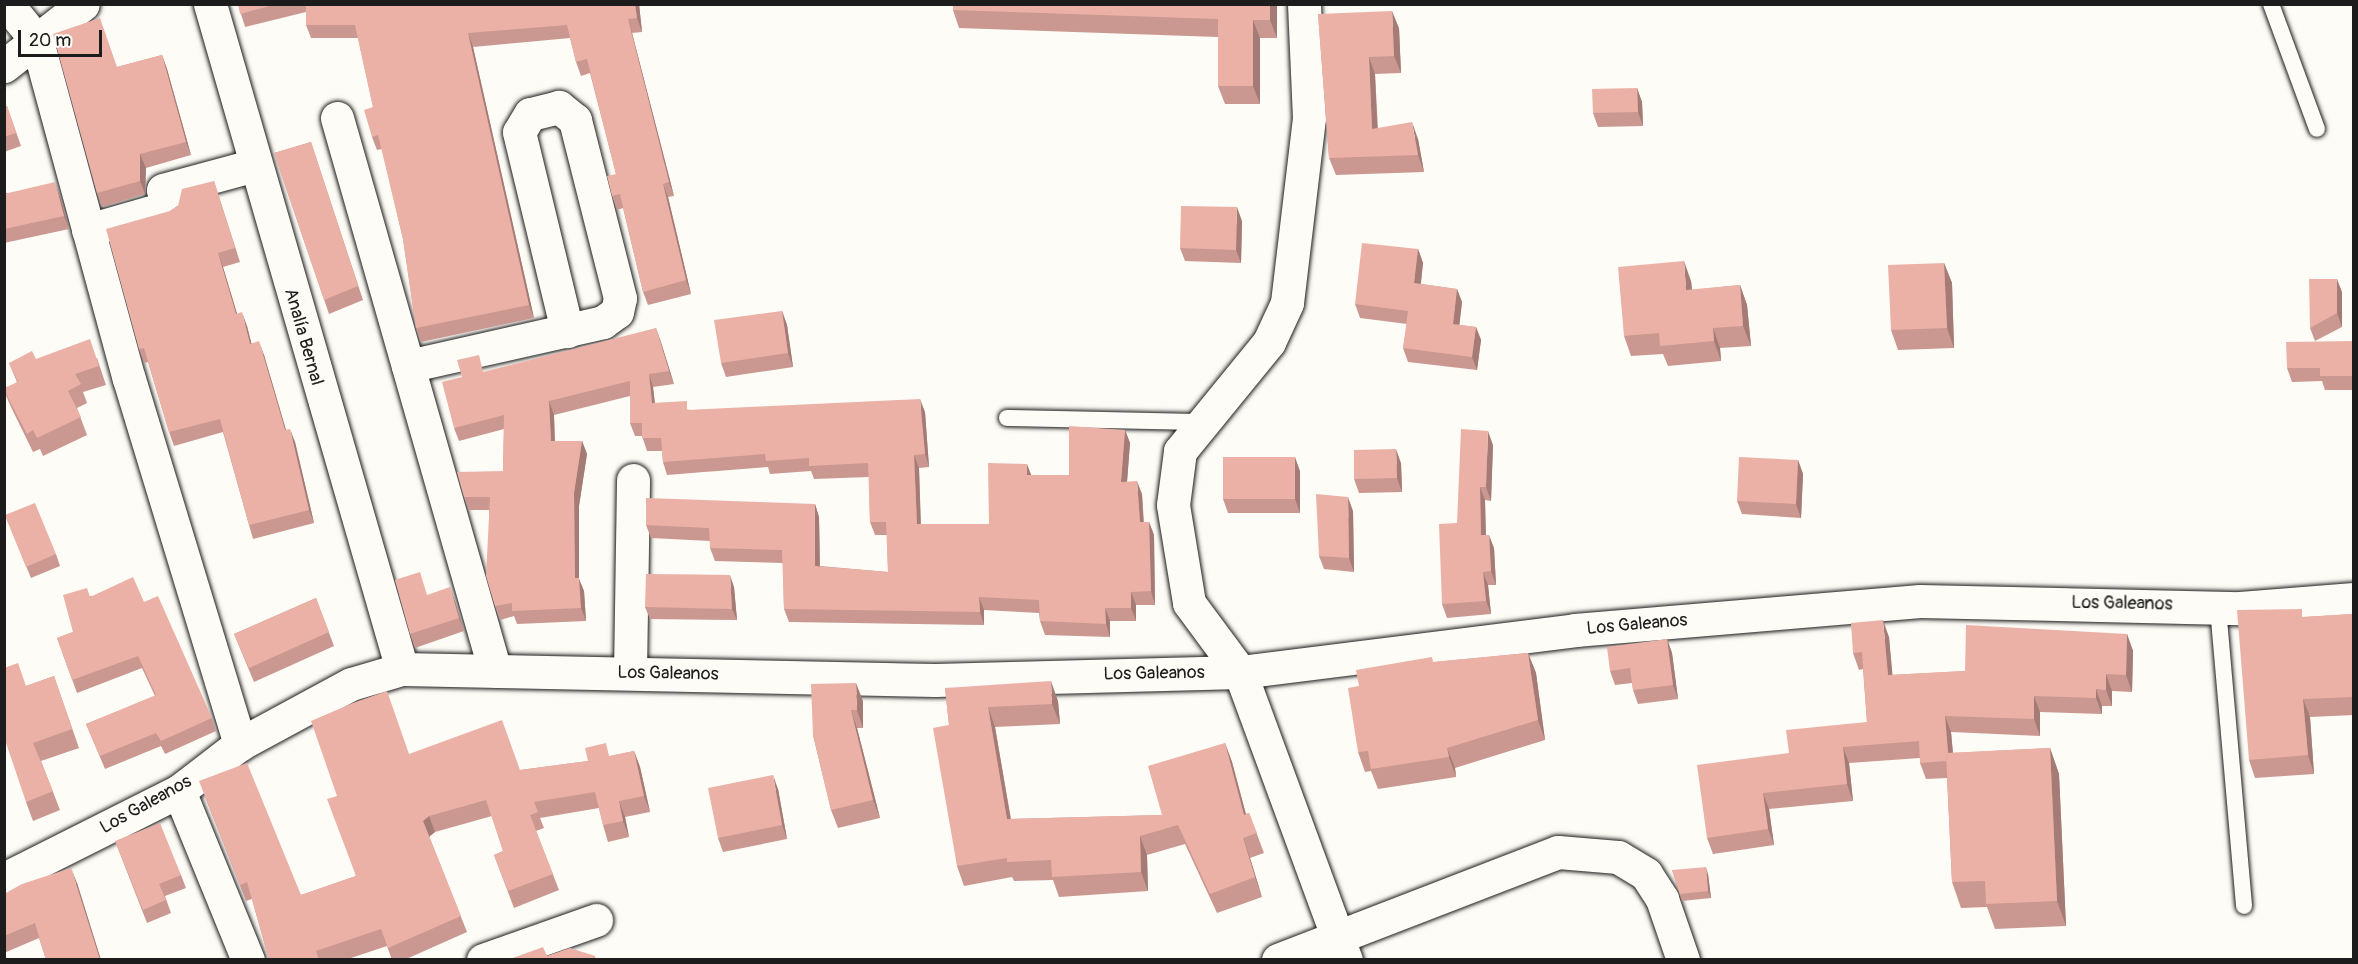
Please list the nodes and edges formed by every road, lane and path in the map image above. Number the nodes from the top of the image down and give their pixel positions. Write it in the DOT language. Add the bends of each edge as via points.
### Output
graph roads {
  1 [pos="7,4"];
  2 [pos="83,4"];
  3 [pos="210,4"];
  4 [pos="1304,4"];
  5 [pos="2271,4"];
  6 [pos="37,41"];
  7 [pos="4,66"];
  8 [pos="337,118"];
  9 [pos="2317,129"];
  10 [pos="255,165"];
  11 [pos="88,230"];
  12 [pos="567,331"];
  13 [pos="408,366"];
  14 [pos="1007,418"];
  15 [pos="1201,422"];
  16 [pos="633,480"];
  17 [pos="2354,599"];
  18 [pos="2218,608"];
  19 [pos="402,669"];
  20 [pos="495,671"];
  21 [pos="1240,672"];
  22 [pos="630,673"];
  23 [pos="240,744"];
  24 [pos="179,791"];
  25 [pos="4,879"];
  26 [pos="2244,906"];
  27 [pos="596,920"];
  28 [pos="1342,947"];
  29 [pos="248,960"];
  30 [pos="483,960"];
  31 [pos="1278,960"];
  32 [pos="1683,960"];
  1 -- 6 [label="street"];
  2 -- 6 [label="street"];
  3 -- 10 [label="street, Analía Bernal"];
  4 -- 15 [label="street" via="1309,118 1287,303 1269,342"];
  5 -- 9 [label="lane"];
  6 -- 7 [label="street"];
  6 -- 11 [label="street"];
  8 -- 13 [label="street"];
  10 -- 11 [label="street" via="164,190 169,207"];
  10 -- 19 [label="street, Analía Bernal"];
  11 -- 23 [label="street"];
  12 -- 12 [label="street" via="519,132 530,114 559,107 575,120 620,298 617,312 603,322"];
  12 -- 13 [label="street"];
  13 -- 20 [label="street"];
  14 -- 15 [label="lane"];
  15 -- 21 [label="street" via="1180,452 1173,478 1183,580 1200,624"];
  16 -- 22 [label="street"];
  17 -- 18 [label="street, Los Galeanos"];
  18 -- 21 [label="street, Los Galeanos" via="1920,601 1575,630"];
  18 -- 26 [label="lane"];
  19 -- 20 [label="street, Los Galeanos"];
  19 -- 23 [label="street, Los Galeanos" via="351,684"];
  20 -- 22 [label="street, Los Galeanos"];
  21 -- 22 [label="street, Los Galeanos" via="935,680"];
  21 -- 28 [label="street"];
  23 -- 24 [label="street, Los Galeanos"];
  24 -- 25 [label="street, Los Galeanos"];
  24 -- 29 [label="street"];
  27 -- 30 [label="street"];
  28 -- 31 [label="street"];
  28 -- 32 [label="street" via="1558,852 1618,857 1646,874 1662,899"];
}
